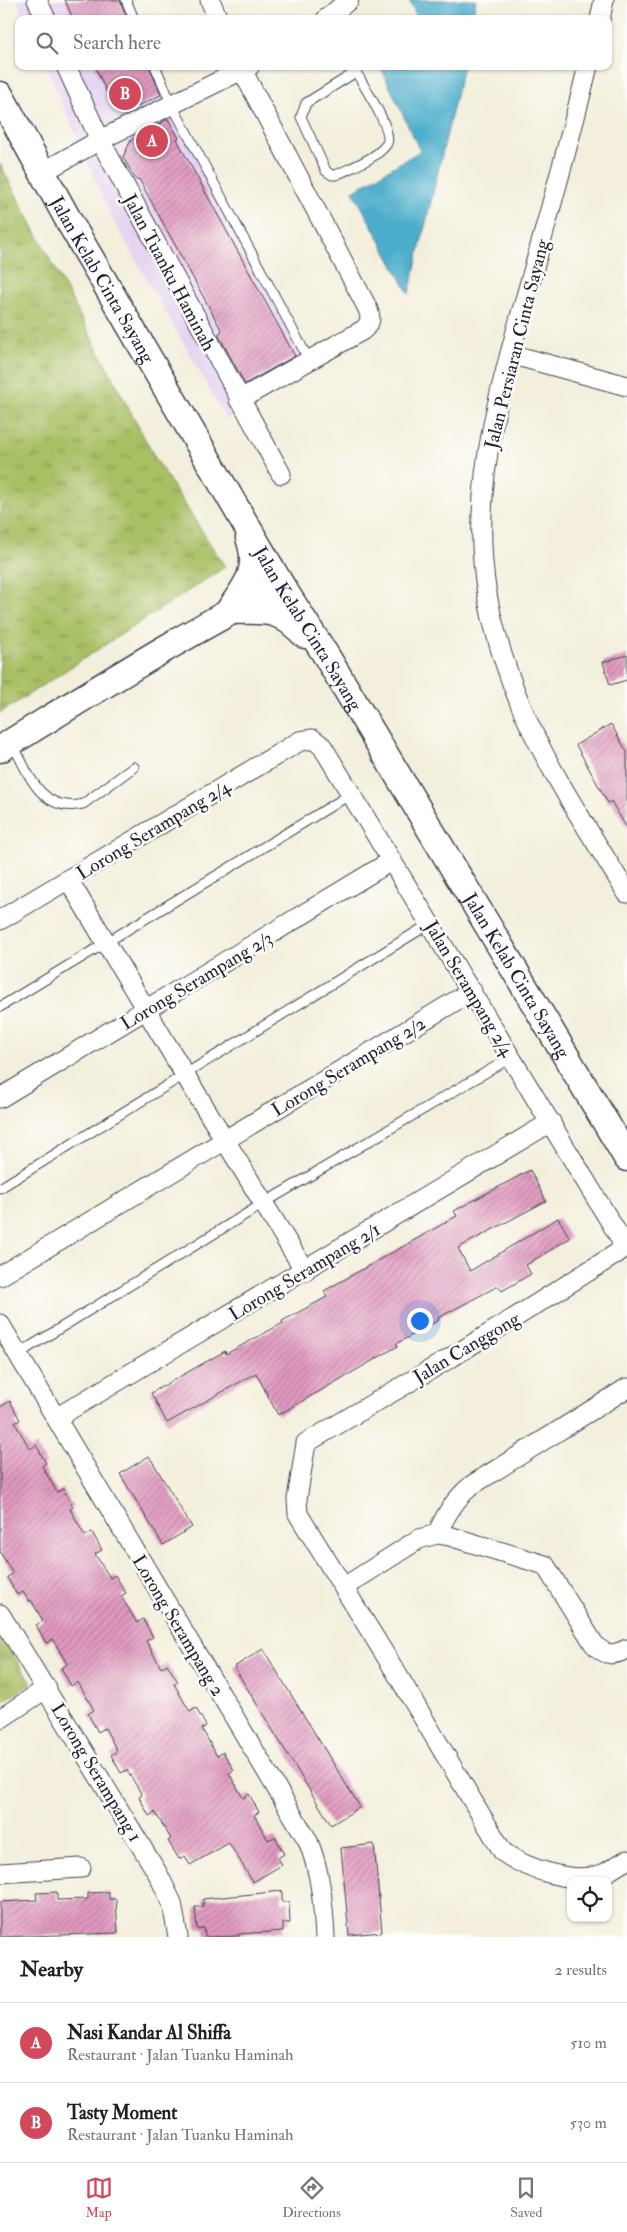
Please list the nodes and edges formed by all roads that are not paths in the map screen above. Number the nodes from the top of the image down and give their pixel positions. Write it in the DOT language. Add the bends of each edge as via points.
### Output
graph roads {
  1 [pos="37,0"];
  2 [pos="126,0"];
  3 [pos="210,0"];
  4 [pos="349,0"];
  5 [pos="604,0"];
  6 [pos="44,15"];
  7 [pos="132,15"];
  8 [pos="216,15"];
  9 [pos="331,15"];
  10 [pos="601,15"];
  11 [pos="68,70"];
  12 [pos="157,70"];
  13 [pos="240,70"];
  14 [pos="245,70"];
  15 [pos="353,70"];
  16 [pos="355,70"];
  17 [pos="587,70"];
  18 [pos="0,94"];
  19 [pos="172,105"];
  20 [pos="100,140"];
  21 [pos="41,173"];
  22 [pos="510,354"];
  23 [pos="309,360"];
  24 [pos="627,386"];
  25 [pos="239,400"];
  26 [pos="281,474"];
  27 [pos="242,518"];
  28 [pos="281,585"];
  29 [pos="228,611"];
  30 [pos="327,657"];
  31 [pos="306,738"];
  32 [pos="6,745"];
  33 [pos="134,768"];
  34 [pos="351,794"];
  35 [pos="391,861"];
  36 [pos="68,879"];
  37 [pos="627,893"];
  38 [pos="0,920"];
  39 [pos="431,922"];
  40 [pos="106,943"];
  41 [pos="472,991"];
  42 [pos="0,1007"];
  43 [pos="146,1010"];
  44 [pos="512,1057"];
  45 [pos="185,1075"];
  46 [pos="0,1098"];
  47 [pos="551,1122"];
  48 [pos="224,1140"];
  49 [pos="627,1158"];
  50 [pos="0,1188"];
  51 [pos="264,1203"];
  52 [pos="622,1247"];
  53 [pos="305,1271"];
  54 [pos="0,1276"];
  55 [pos="0,1324"];
  56 [pos="18,1354"];
  57 [pos="627,1388"];
  58 [pos="56,1418"];
  59 [pos="437,1534"];
  60 [pos="344,1587"];
  61 [pos="0,1614"];
  62 [pos="627,1649"];
  63 [pos="47,1688"];
  64 [pos="0,1719"];
  65 [pos="627,1860"];
  66 [pos="81,1868"];
  67 [pos="0,1873"];
  68 [pos="178,1937"];
  69 [pos="325,1937"];
  1 -- 6 [label="street"];
  2 -- 7 [label="lane"];
  3 -- 8 [label="street"];
  4 -- 9 [label="street"];
  5 -- 10 [label="street"];
  11 -- 20 [label="street, Jalan Tuanku Haminah"];
  12 -- 19 [label="lane"];
  13 -- 19 [label="street"];
  14 -- 23 [label="street" via="370,315 369,325 363,330"];
  15 -- 16 [label="lane" via="306,103 301,117 326,171 332,176 377,152 390,138"];
  17 -- 22 [label="street, Jalan Persiaran Cinta Sayang"];
  18 -- 21 [label="main road, Jalan Kelab Cinta Sayang"];
  19 -- 20 [label="street"];
  19 -- 23 [label="lane"];
  20 -- 21 [label="street"];
  20 -- 25 [label="street, Jalan Tuanku Haminah"];
  21 -- 27 [label="main road, Jalan Kelab Cinta Sayang"];
  22 -- 24 [label="street"];
  22 -- 37 [label="street, Jalan Persiaran Cinta Sayang" via="489,441 484,486 482,535 488,596 512,681 531,729"];
  23 -- 25 [label="street"];
  25 -- 26 [label="street, Jalan Tuanku Haminah"];
  27 -- 28 [label="main road, Jalan Kelab Cinta Sayang"];
  27 -- 29 [label="main road" via="251,544 253,573"];
  28 -- 29 [label="main road"];
  28 -- 30 [label="main road, Jalan Kelab Cinta Sayang"];
  29 -- 30 [label="main road" via="260,610 286,616"];
  29 -- 32 [label="main road"];
  30 -- 49 [label="main road, Jalan Kelab Cinta Sayang"];
  31 -- 34 [label="street, Jalan Serampang 2/4" via="322,746"];
  31 -- 36 [label="street, Lorong Serampang 2/4"];
  32 -- 33 [label="lane" via="39,791 59,804 83,804"];
  34 -- 35 [label="street, Jalan Serampang 2/4"];
  34 -- 40 [label="lane"];
  35 -- 39 [label="street, Jalan Serampang 2/4"];
  35 -- 43 [label="street, Lorong Serampang 2/3"];
  36 -- 38 [label="street, Lorong Serampang 2/4"];
  36 -- 40 [label="street"];
  39 -- 41 [label="street, Jalan Serampang 2/4"];
  39 -- 45 [label="lane"];
  40 -- 42 [label="lane"];
  40 -- 43 [label="street"];
  41 -- 44 [label="street, Jalan Serampang 2/4"];
  41 -- 48 [label="street, Lorong Serampang 2/2"];
  43 -- 45 [label="street"];
  43 -- 46 [label="street, Lorong Serampang 2/3"];
  44 -- 47 [label="street, Jalan Serampang 2/4"];
  44 -- 51 [label="lane"];
  45 -- 48 [label="street"];
  45 -- 50 [label="lane"];
  47 -- 52 [label="street, Jalan Serampang 2/4" via="619,1235"];
  47 -- 53 [label="street, Lorong Serampang 2/1"];
  48 -- 51 [label="street"];
  48 -- 54 [label="street, Lorong Serampang 2/2"];
  51 -- 53 [label="street"];
  51 -- 56 [label="lane"];
  52 -- 60 [label="street, Jalan Canggong" via="616,1254 452,1357 306,1443 297,1499 298,1514"];
  53 -- 58 [label="street, Lorong Serampang 2/1"];
  55 -- 56 [label="street, Lorong Serampang 2"];
  56 -- 58 [label="street, Lorong Serampang 2"];
  57 -- 59 [label="street" via="472,1485 451,1506"];
  58 -- 69 [label="street, Lorong Serampang 2" via="308,1841 318,1864"];
  59 -- 60 [label="street" via="419,1539"];
  59 -- 62 [label="street" via="546,1565 602,1653 610,1655"];
  60 -- 65 [label="street" via="503,1852 516,1862 552,1874 584,1878 603,1874"];
  61 -- 63 [label="street, Lorong Serampang 1"];
  63 -- 64 [label="street"];
  63 -- 68 [label="street, Lorong Serampang 1" via="158,1874 172,1903"];
  66 -- 67 [label="street"];
}
